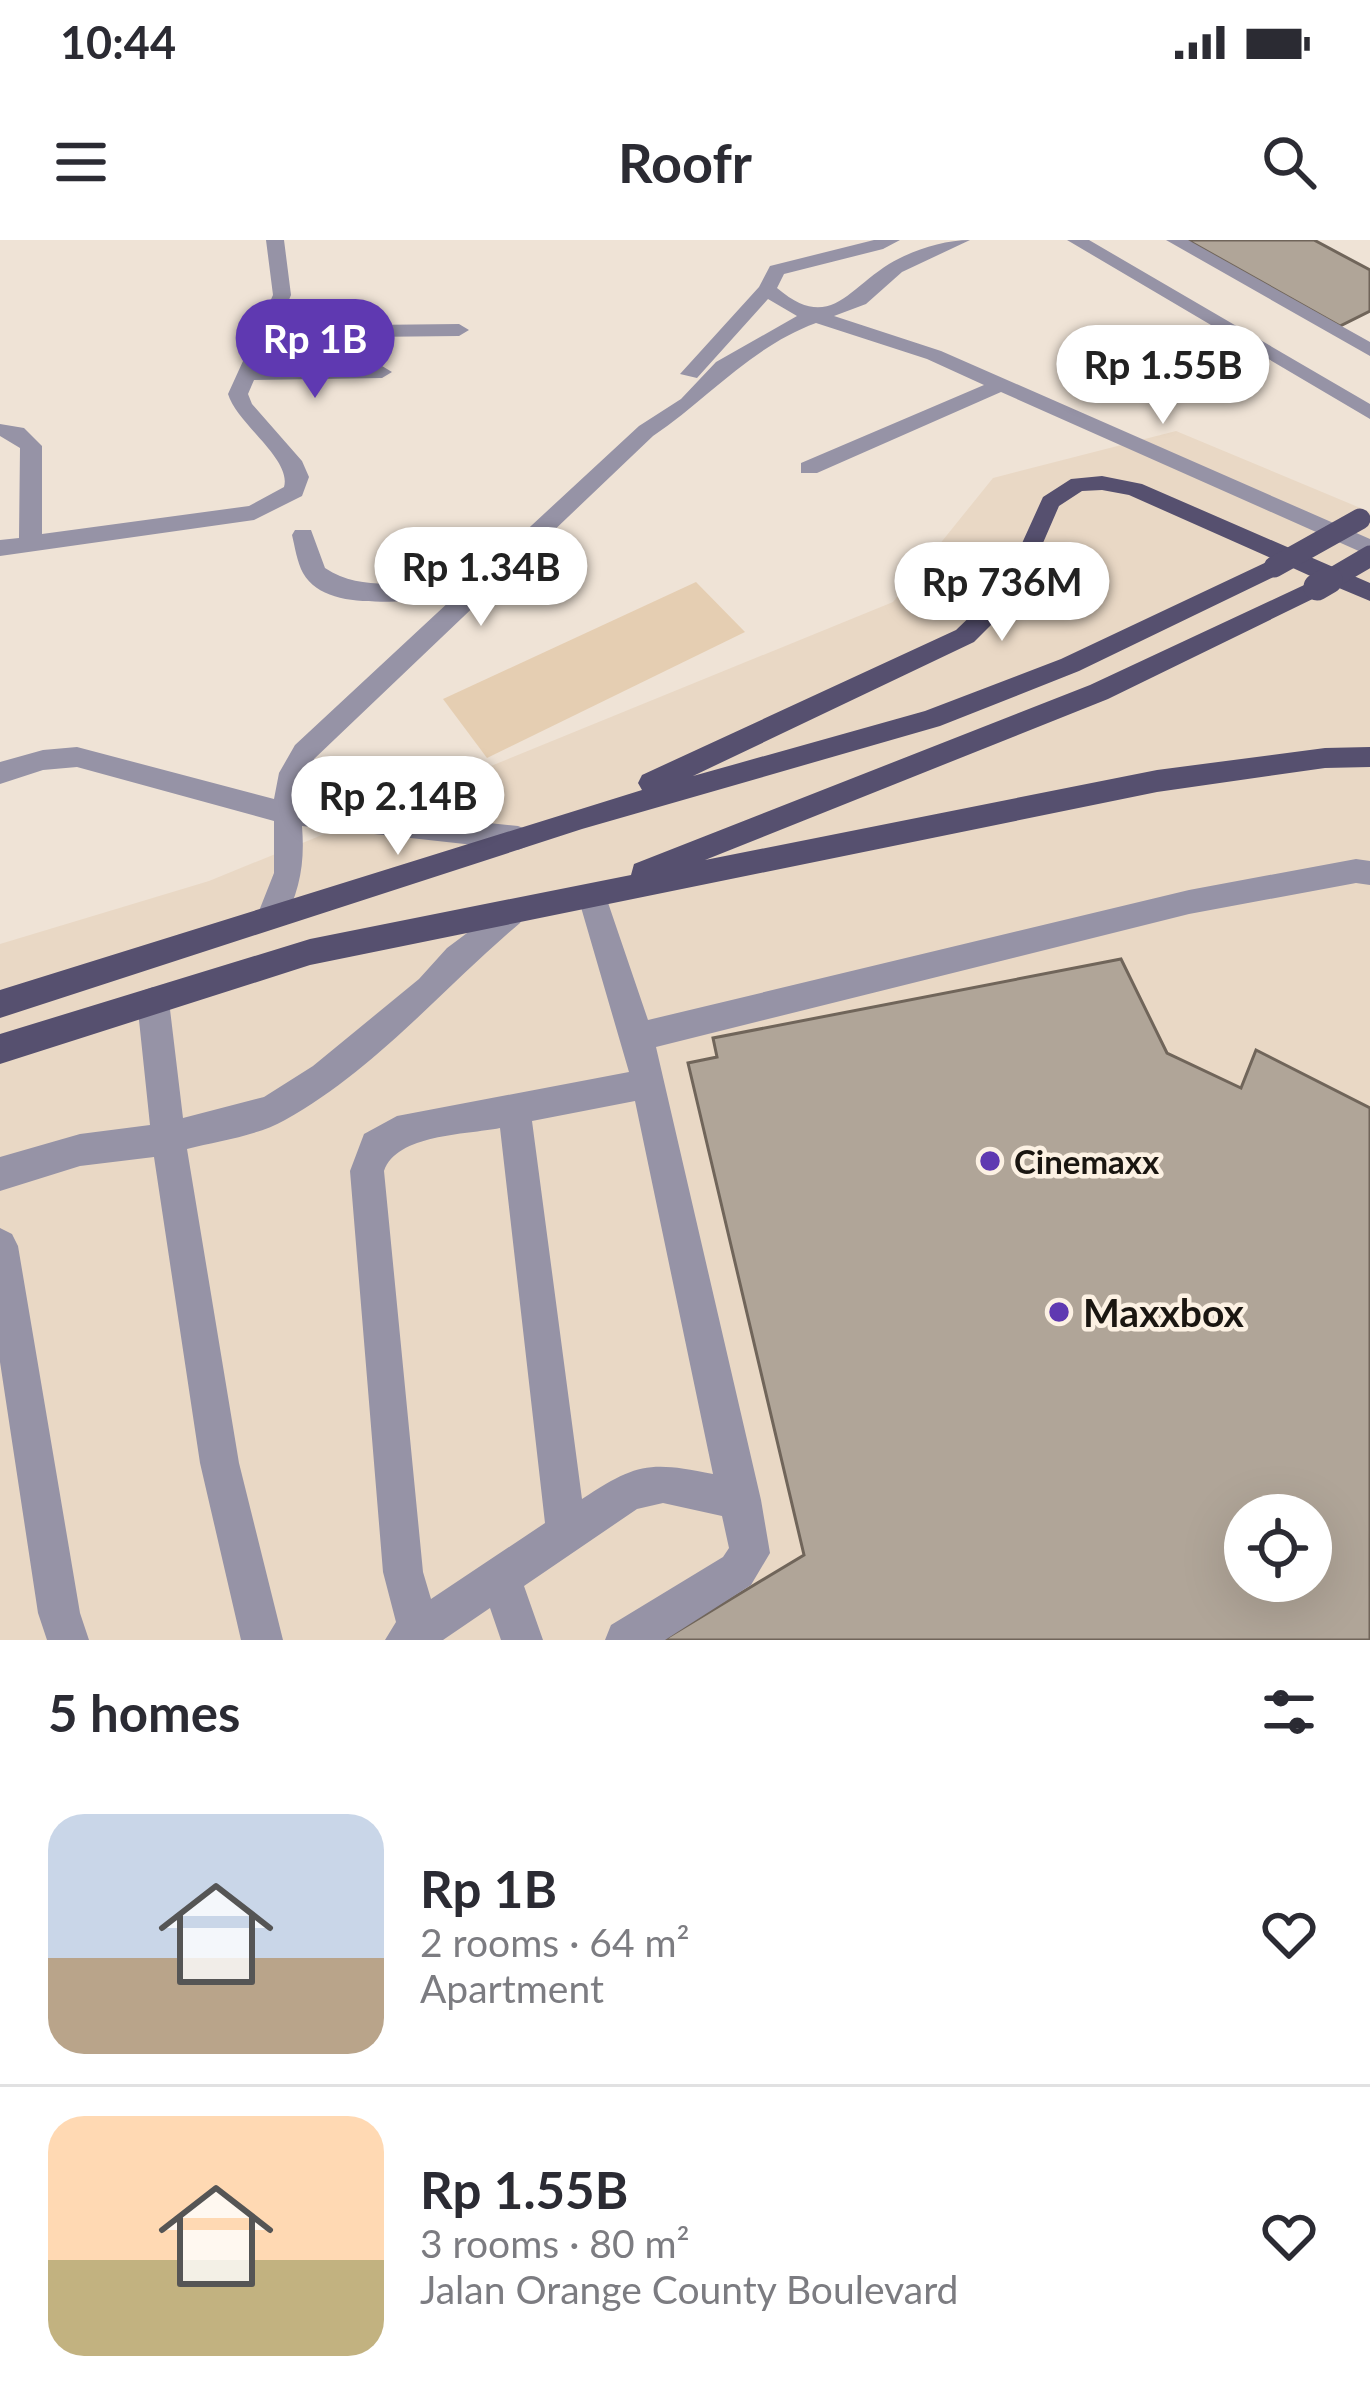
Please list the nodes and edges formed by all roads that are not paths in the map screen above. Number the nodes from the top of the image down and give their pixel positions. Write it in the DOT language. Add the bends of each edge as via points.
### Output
graph roads {
  1 [pos="275,240"];
  2 [pos="824,240"];
  3 [pos="891,240"];
  4 [pos="961,240"];
  5 [pos="1076,240"];
  6 [pos="1175,240"];
  7 [pos="842,256"];
  8 [pos="883,279"];
  9 [pos="767,289"];
  10 [pos="820,314"];
  11 [pos="460,330"];
  12 [pos="264,332"];
  13 [pos="1370,350"];
  14 [pos="934,355"];
  15 [pos="382,371"];
  16 [pos="248,374"];
  17 [pos="998,386"];
  18 [pos="1370,413"];
  19 [pos="0,430"];
  20 [pos="646,431"];
  21 [pos="809,469"];
  22 [pos="1365,516"];
  23 [pos="303,536"];
  24 [pos="31,543"];
  25 [pos="0,548"];
  26 [pos="1370,552"];
  27 [pos="1370,593"];
  28 [pos="472,597"];
  29 [pos="1370,757"];
  30 [pos="0,773"];
  31 [pos="286,813"];
  32 [pos="582,818"];
  33 [pos="518,838"];
  34 [pos="1370,873"];
  35 [pos="579,900"];
  36 [pos="510,914"];
  37 [pos="272,916"];
  38 [pos="11,1000"];
  39 [pos="152,1001"];
  40 [pos="638,1036"];
  41 [pos="9,1046"];
  42 [pos="649,1083"];
  43 [pos="514,1109"];
  44 [pos="166,1139"];
  45 [pos="0,1174"];
  46 [pos="0,1246"];
  47 [pos="741,1500"];
  48 [pos="566,1533"];
  49 [pos="500,1577"];
  50 [pos="413,1636"];
  51 [pos="68,1640"];
  52 [pos="262,1640"];
  53 [pos="523,1640"];
  54 [pos="626,1640"];
  1 -- 12 [label="street" via="281,295"];
  2 -- 7 [label="street"];
  3 -- 7 [label="street"];
  4 -- 8 [label="street"];
  5 -- 18 [label="street"];
  6 -- 13 [label="street"];
  7 -- 9 [label="street" via="776,270"];
  8 -- 10 [label="street" via="839,311"];
  8 -- 14 [label="street" via="890,315"];
  9 -- 10 [label="street" via="778,302"];
  9 -- 20 [label="street"];
  10 -- 14 [label="street"];
  10 -- 20 [label="street" via="723,366"];
  11 -- 12 [label="street"];
  12 -- 16 [label="street"];
  14 -- 17 [label="street"];
  15 -- 16 [label="street"];
  16 -- 24 [label="street" via="238,394 242,406 298,477 286,498 254,513"];
  17 -- 21 [label="street"];
  17 -- 26 [label="street"];
  19 -- 24 [label="street" via="31,446"];
  20 -- 28 [label="street"];
  22 -- 32 [label="main road, bridge" via="1070,665 931,719"];
  23 -- 28 [label="street" via="314,572 347,593 444,587"];
  24 -- 25 [label="street"];
  26 -- 35 [label="main road, bridge" via="1318,587 1099,692"];
  27 -- 32 [label="main road" via="1135,489 1073,487 1042,509 1015,584 965,636"];
  28 -- 31 [label="street" via="304,752 288,785"];
  29 -- 35 [label="main road" via="1157,782"];
  30 -- 31 [label="street" via="77,757"];
  31 -- 33 [label="street"];
  31 -- 37 [label="street" via="292,869"];
  32 -- 33 [label="main road"];
  33 -- 37 [label="main road"];
  34 -- 40 [label="street" via="1189,902"];
  35 -- 36 [label="main road"];
  35 -- 40 [label="street"];
  36 -- 39 [label="main road" via="310,952"];
  36 -- 44 [label="street" via="324,1077 271,1111"];
  37 -- 38 [label="main road"];
  39 -- 41 [label="main road"];
  39 -- 44 [label="street"];
  40 -- 42 [label="street"];
  42 -- 43 [label="street"];
  42 -- 47 [label="street"];
  43 -- 48 [label="street"];
  43 -- 50 [label="street" via="397,1132 376,1145 368,1172"];
  44 -- 45 [label="street" via="80,1150"];
  44 -- 52 [label="street" via="218,1453"];
  46 -- 51 [label="street"];
  47 -- 48 [label="street" via="663,1483 629,1491"];
  47 -- 54 [label="street" via="750,1553 737,1571"];
  48 -- 49 [label="street"];
  49 -- 50 [label="street"];
  49 -- 53 [label="street"];
}
